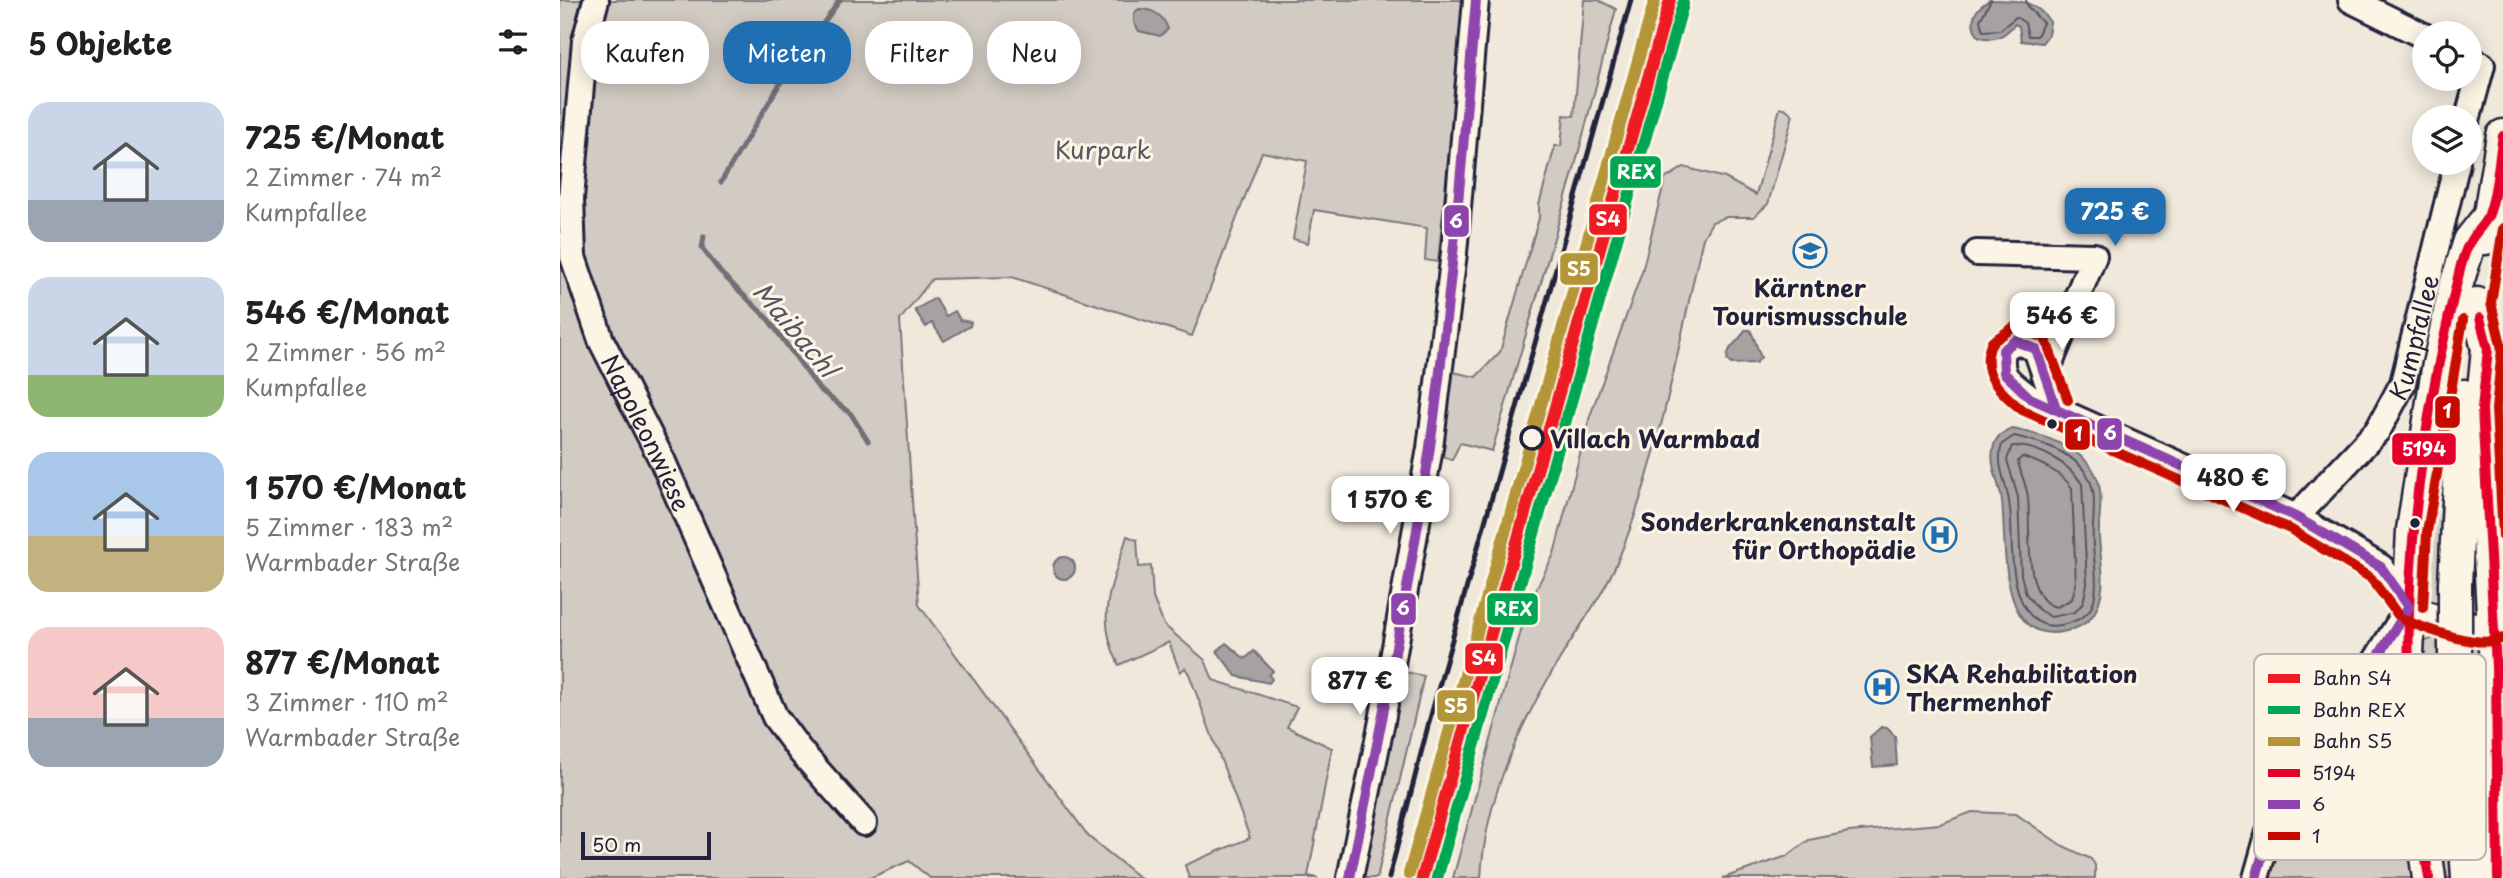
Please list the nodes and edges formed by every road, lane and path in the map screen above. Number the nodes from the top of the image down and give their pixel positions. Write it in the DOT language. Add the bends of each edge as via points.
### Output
graph roads {
  1 [pos="596,0"];
  2 [pos="1476,0"];
  3 [pos="2351,0"];
  4 [pos="2412,30"];
  5 [pos="2503,136"];
  6 [pos="2454,175"];
  7 [pos="2489,217"];
  8 [pos="1977,253"];
  9 [pos="2477,304"];
  10 [pos="2046,373"];
  11 [pos="2056,408"];
  12 [pos="2296,517"];
  13 [pos="2409,607"];
  14 [pos="2494,627"];
  15 [pos="2380,654"];
  16 [pos="2407,654"];
  17 [pos="2455,654"];
  18 [pos="2499,667"];
  19 [pos="864,823"];
  20 [pos="2261,860"];
  21 [pos="2426,860"];
  22 [pos="2467,860"];
  23 [pos="1350,878"];
  24 [pos="2256,878"];
  25 [pos="2429,878"];
  26 [pos="2468,878"];
  27 [pos="2498,878"];
  1 -- 19 [label="street, Napoleonwiese" via="585,41 571,198 573,257 601,340 663,462 775,717"];
  2 -- 23 [label="street" via="1454,253 1430,448"];
  3 -- 4 [label="street"];
  5 -- 7 [label="main road"];
  6 -- 12 [label="street, Kumpfallee" via="2403,383 2378,430"];
  7 -- 9 [label="main road"];
  7 -- 13 [label="main road" via="2470,241 2438,369 2413,530"];
  8 -- 10 [label="street" via="2094,256"];
  9 -- 14 [label="main road" via="2488,349 2482,409"];
  9 -- 17 [label="main road, bridge" via="2464,398"];
  10 -- 11 [label="street"];
  10 -- 11 [label="street" via="2036,349 2015,341 2003,350 2003,376 2030,398"];
  11 -- 12 [label="street"];
  12 -- 13 [label="street" via="2381,567"];
  13 -- 14 [label="street" via="2448,622"];
  13 -- 15 [label="street"];
  13 -- 16 [label="main road"];
  14 -- 18 [label="main road"];
  18 -- 27 [label="main road"];
  20 -- 24 [label="street"];
  21 -- 25 [label="main road"];
  22 -- 26 [label="main road, bridge"];
}
